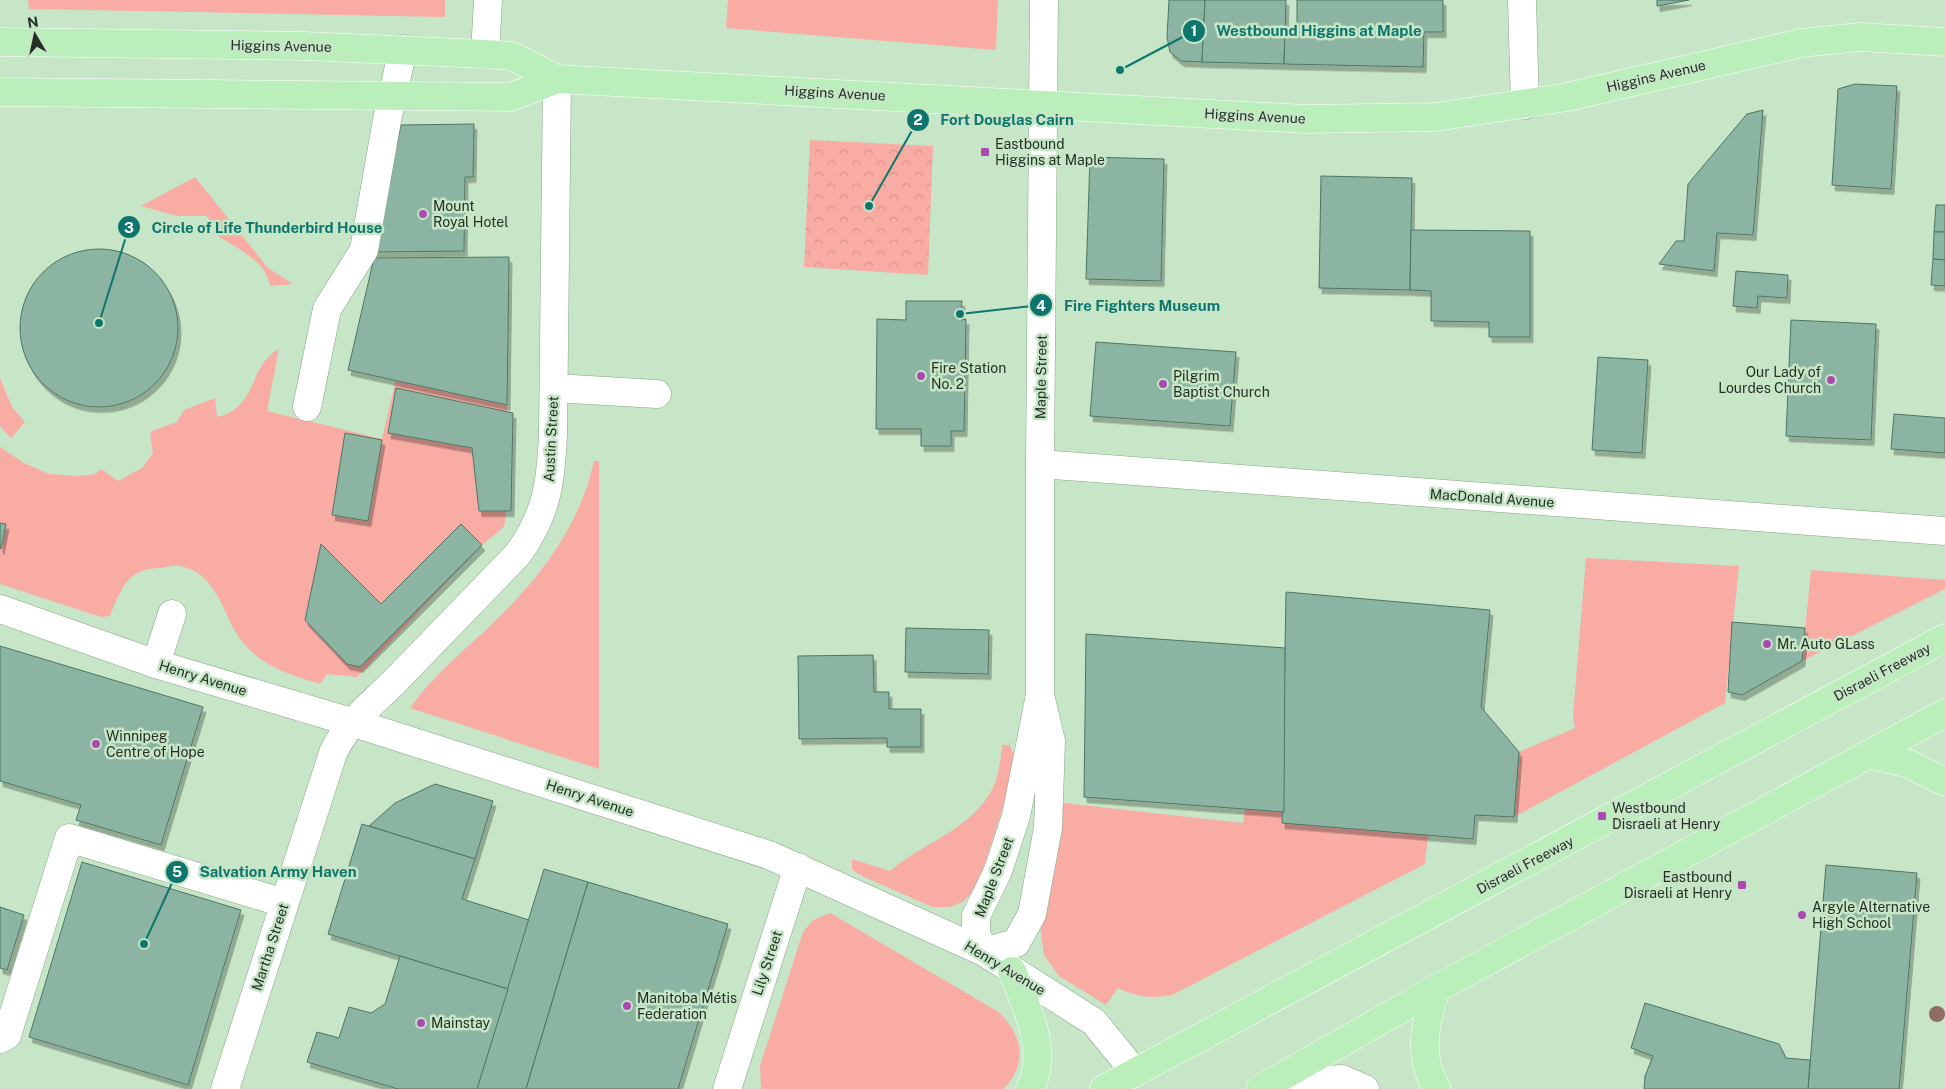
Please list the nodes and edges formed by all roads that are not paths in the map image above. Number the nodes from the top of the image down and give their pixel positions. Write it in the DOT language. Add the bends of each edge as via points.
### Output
graph roads {
  1 [pos="488,0"];
  2 [pos="1044,0"];
  3 [pos="1522,0"];
  4 [pos="0,42"];
  5 [pos="1945,42"];
  6 [pos="403,49"];
  7 [pos="485,54"];
  8 [pos="557,79"];
  9 [pos="0,92"];
  10 [pos="393,95"];
  11 [pos="1044,104"];
  12 [pos="1525,105"];
  13 [pos="554,388"];
  14 [pos="657,394"];
  15 [pos="307,407"];
  16 [pos="1040,464"];
  17 [pos="1945,531"];
  18 [pos="0,609"];
  19 [pos="172,614"];
  20 [pos="1945,638"];
  21 [pos="156,664"];
  22 [pos="1040,695"];
  23 [pos="1945,713"];
  24 [pos="351,722"];
  25 [pos="1868,754"];
  26 [pos="1945,782"];
  27 [pos="798,867"];
  28 [pos="284,903"];
  29 [pos="984,952"];
  30 [pos="1012,971"];
  31 [pos="1436,989"];
  32 [pos="0,1039"];
  33 [pos="736,1060"];
  34 [pos="1127,1082"];
  35 [pos="1266,1086"];
  36 [pos="225,1089"];
  37 [pos="727,1089"];
  38 [pos="745,1089"];
  39 [pos="1030,1089"];
  40 [pos="1104,1089"];
  41 [pos="1365,1089"];
  42 [pos="1437,1089"];
  1 -- 7 [label="street"];
  2 -- 11 [label="street, Maple Street"];
  3 -- 12 [label="street"];
  4 -- 6 [label="main road, Higgins Avenue"];
  5 -- 12 [label="main road, Higgins Avenue" via="1860,36 1801,43"];
  6 -- 7 [label="main road, Higgins Avenue"];
  6 -- 10 [label="street"];
  7 -- 8 [label="main road, Higgins Avenue" via="512,56"];
  8 -- 10 [label="main road, Higgins Avenue" via="511,97"];
  8 -- 11 [label="main road, Higgins Avenue"];
  8 -- 13 [label="street, Austin Street"];
  9 -- 10 [label="main road, Higgins Avenue"];
  10 -- 15 [label="street" via="364,250 327,308"];
  11 -- 12 [label="main road, Higgins Avenue" via="1306,119 1436,117"];
  11 -- 16 [label="street, Maple Street"];
  13 -- 14 [label="street"];
  13 -- 24 [label="street, Austin Street" via="550,482 545,505 529,538 518,554 377,700"];
  16 -- 17 [label="street, MacDonald Avenue"];
  16 -- 22 [label="street, Maple Street"];
  18 -- 21 [label="street, Henry Avenue"];
  19 -- 21 [label="street"];
  20 -- 34 [label="main road, Disraeli Freeway"];
  21 -- 24 [label="street, Henry Avenue"];
  22 -- 29 [label="street, Maple Street" via="1016,816 998,871 976,916 976,934"];
  22 -- 29 [label="street, Maple Street" via="1051,741 1050,798 1048,828 1032,914 1016,943"];
  23 -- 25 [label="main road"];
  24 -- 27 [label="street, Henry Avenue" via="769,854"];
  24 -- 28 [label="street, Martha Street" via="333,753"];
  25 -- 26 [label="main road" via="1909,764"];
  25 -- 31 [label="main road"];
  27 -- 29 [label="street, Henry Avenue"];
  27 -- 33 [label="street, Lily Street"];
  28 -- 32 [label="street" via="69,838 7,1035"];
  28 -- 36 [label="street, Martha Street"];
  29 -- 30 [label="street, Henry Avenue"];
  30 -- 34 [label="street, Henry Avenue" via="1094,1022 1125,1060"];
  30 -- 39 [label="main road" via="1037,1045 1038,1073"];
  31 -- 35 [label="main road"];
  31 -- 42 [label="main road" via="1423,1039 1427,1068"];
  33 -- 37 [label="street, Lily Street"];
  33 -- 38 [label="street"];
  34 -- 40 [label="main road, Disraeli Freeway"];
  35 -- 41 [label="street" via="1342,1079"];
}
